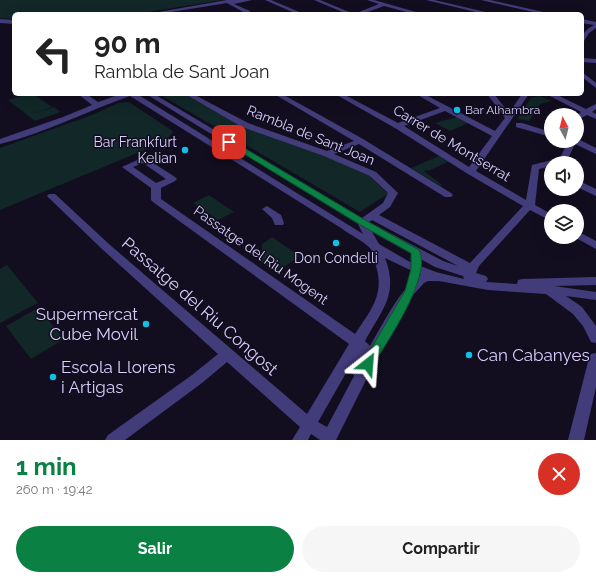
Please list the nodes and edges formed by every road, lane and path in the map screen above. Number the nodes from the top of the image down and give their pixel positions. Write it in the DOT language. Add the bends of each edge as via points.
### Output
graph roads {
  1 [pos="236,0"];
  2 [pos="250,0"];
  3 [pos="267,0"];
  4 [pos="316,0"];
  5 [pos="369,0"];
  6 [pos="428,0"];
  7 [pos="483,0"];
  8 [pos="229,3"];
  9 [pos="384,4"];
  10 [pos="505,4"];
  11 [pos="162,12"];
  12 [pos="178,12"];
  13 [pos="248,12"];
  14 [pos="296,12"];
  15 [pos="347,12"];
  16 [pos="362,12"];
  17 [pos="413,12"];
  18 [pos="479,12"];
  19 [pos="491,12"];
  20 [pos="539,12"];
  21 [pos="0,21"];
  22 [pos="584,22"];
  23 [pos="12,23"];
  24 [pos="12,23"];
  25 [pos="0,24"];
  26 [pos="596,25"];
  27 [pos="584,35"];
  28 [pos="584,36"];
  29 [pos="593,36"];
  30 [pos="584,60"];
  31 [pos="596,61"];
  32 [pos="584,76"];
  33 [pos="596,86"];
  34 [pos="84,96"];
  35 [pos="122,96"];
  36 [pos="135,96"];
  37 [pos="152,96"];
  38 [pos="192,96"];
  39 [pos="281,96"];
  40 [pos="342,96"];
  41 [pos="423,96"];
  42 [pos="492,96"];
  43 [pos="525,96"];
  44 [pos="553,96"];
  45 [pos="97,105"];
  46 [pos="596,106"];
  47 [pos="446,108"];
  48 [pos="585,112"];
  49 [pos="596,117"];
  50 [pos="509,118"];
  51 [pos="519,125"];
  52 [pos="398,126"];
  53 [pos="544,133"];
  54 [pos="496,135"];
  55 [pos="360,141"];
  56 [pos="0,142"];
  57 [pos="584,146"];
  58 [pos="596,151"];
  59 [pos="327,154"];
  60 [pos="544,165"];
  61 [pos="471,172"];
  62 [pos="156,187"];
  63 [pos="584,187"];
  64 [pos="596,193"];
  65 [pos="448,195"];
  66 [pos="52,196"];
  67 [pos="530,205"];
  68 [pos="267,209"];
  69 [pos="544,214"];
  70 [pos="373,216"];
  71 [pos="362,222"];
  72 [pos="279,223"];
  73 [pos="584,238"];
  74 [pos="596,246"];
  75 [pos="374,247"];
  76 [pos="416,252"];
  77 [pos="416,269"];
  78 [pos="470,274"];
  79 [pos="456,281"];
  80 [pos="596,281"];
  81 [pos="547,290"];
  82 [pos="410,291"];
  83 [pos="596,296"];
  84 [pos="596,338"];
  85 [pos="358,344"];
  86 [pos="228,354"];
  87 [pos="596,358"];
  88 [pos="362,376"];
  89 [pos="309,425"];
  90 [pos="329,439"];
  91 [pos="113,440"];
  92 [pos="300,440"];
  93 [pos="576,440"];
  1 -- 11 [label="street"];
  2 -- 8 [label="street"];
  3 -- 14 [label="street"];
  4 -- 15 [label="street"];
  5 -- 9 [label="street"];
  6 -- 18 [label="street"];
  7 -- 10 [label="street"];
  8 -- 12 [label="street"];
  8 -- 13 [label="street"];
  9 -- 16 [label="street"];
  9 -- 17 [label="street"];
  10 -- 19 [label="street"];
  10 -- 20 [label="street"];
  21 -- 23 [label="street"];
  22 -- 26 [label="street"];
  24 -- 25 [label="street"];
  26 -- 27 [label="street"];
  28 -- 29 [label="street"];
  30 -- 31 [label="street"];
  32 -- 33 [label="street"];
  34 -- 45 [label="street"];
  35 -- 45 [label="street"];
  36 -- 75 [label="street" via="345,226"];
  37 -- 71 [label="street"];
  38 -- 59 [label="street, Rambla de Sant Joan" via="245,125"];
  39 -- 55 [label="street"];
  40 -- 52 [label="street, Carrer de Montserrat"];
  41 -- 47 [label="street"];
  42 -- 50 [label="street"];
  43 -- 50 [label="street"];
  44 -- 48 [label="street"];
  45 -- 56 [label="street" via="66,119"];
  46 -- 48 [label="street"];
  47 -- 52 [label="street"];
  47 -- 54 [label="street"];
  48 -- 49 [label="street"];
  50 -- 54 [label="street"];
  51 -- 53 [label="street"];
  52 -- 61 [label="street, Carrer de Montserrat"];
  54 -- 61 [label="street"];
  55 -- 59 [label="street"];
  55 -- 65 [label="street"];
  57 -- 58 [label="street"];
  59 -- 70 [label="street, Rambla de Sant Joan" via="373,174 393,193 387,205"];
  60 -- 67 [label="street" via="535,167"];
  61 -- 67 [label="street, Carrer de Montserrat"];
  62 -- 85 [label="street, Passatge del Riu Mogent" via="156,200"];
  63 -- 64 [label="street"];
  66 -- 86 [label="street, Passatge del Riu Congost"];
  67 -- 69 [label="street, Carrer de Montserrat"];
  67 -- 78 [label="street" via="475,264"];
  68 -- 72 [label="street"];
  70 -- 71 [label="street, Rambla de Sant Joan"];
  70 -- 78 [label="street" via="466,266"];
  71 -- 75 [label="street"];
  71 -- 76 [label="street"];
  73 -- 74 [label="street"];
  75 -- 77 [label="street"];
  75 -- 85 [label="street" via="383,271 385,287 382,300"];
  76 -- 77 [label="street"];
  76 -- 78 [label="street" via="439,264"];
  77 -- 79 [label="street"];
  77 -- 82 [label="street"];
  78 -- 80 [label="street" via="497,282"];
  79 -- 81 [label="street" via="500,288"];
  79 -- 82 [label="street" via="428,277 420,280"];
  81 -- 83 [label="street"];
  81 -- 84 [label="street" via="568,301 578,310 589,323"];
  82 -- 88 [label="street"];
  85 -- 88 [label="street" via="365,348 356,364"];
  85 -- 89 [label="street"];
  86 -- 89 [label="street, Passatge del Riu Congost"];
  86 -- 91 [label="street"];
  87 -- 93 [label="street"];
  88 -- 90 [label="street"];
  89 -- 90 [label="street, Passatge del Riu Congost"];
  89 -- 92 [label="street"];
}
